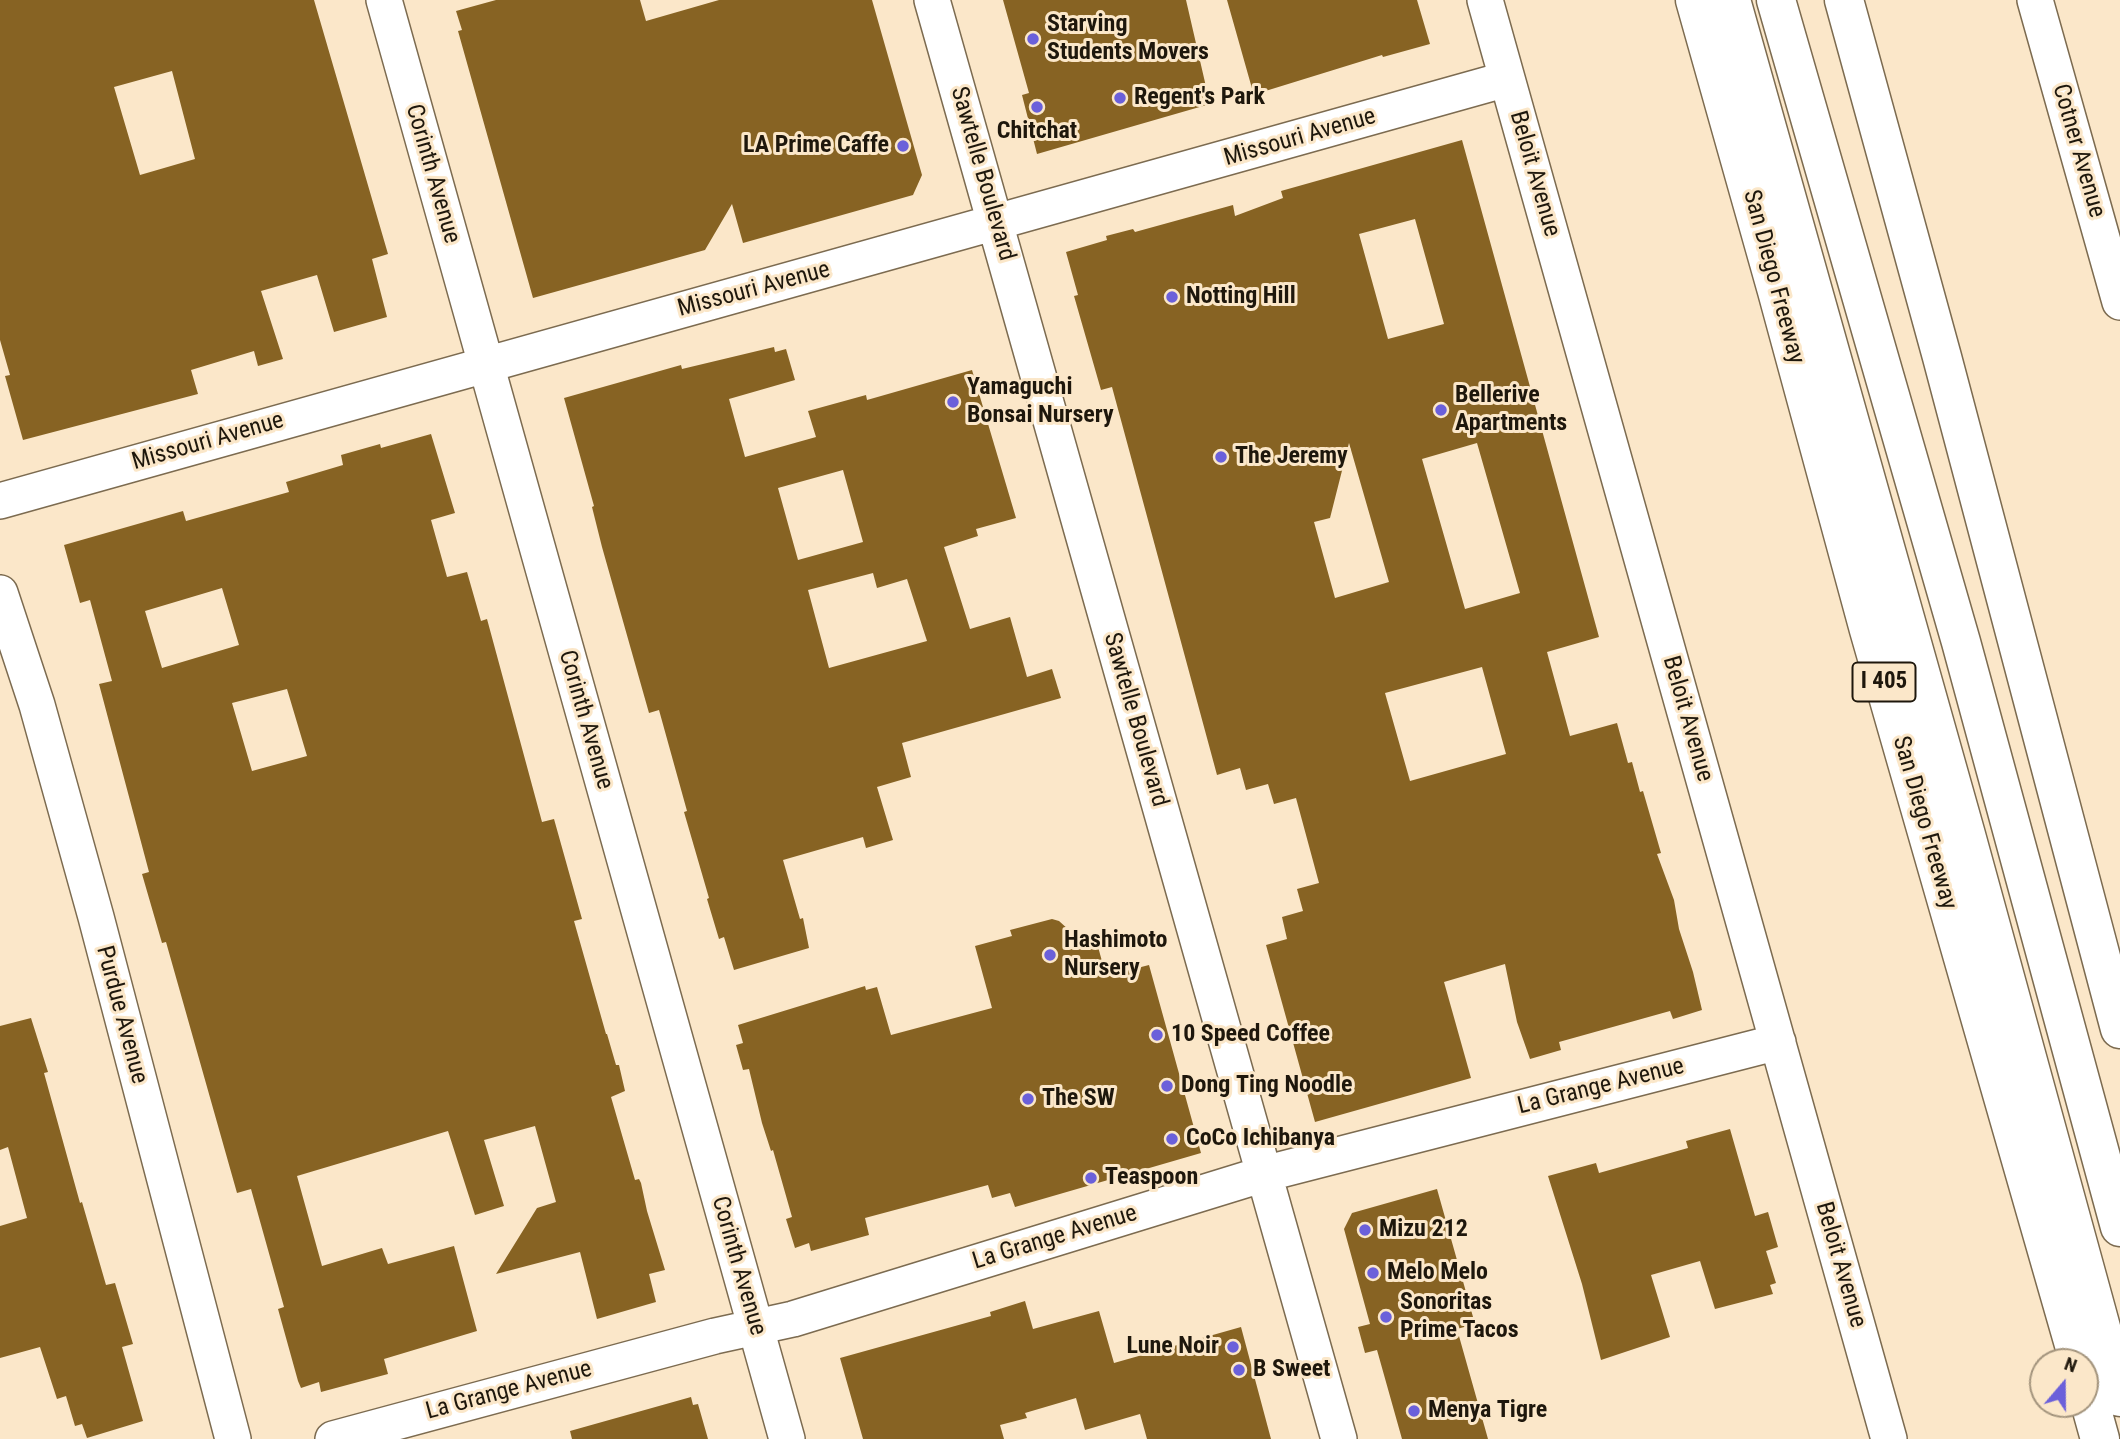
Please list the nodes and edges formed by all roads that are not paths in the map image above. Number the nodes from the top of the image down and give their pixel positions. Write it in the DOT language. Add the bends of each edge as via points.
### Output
graph roads {
  1 [pos="384,0"];
  2 [pos="932,0"];
  3 [pos="1485,0"];
  4 [pos="1695,0"];
  5 [pos="1731,0"];
  6 [pos="1776,0"];
  7 [pos="1844,0"];
  8 [pos="2035,0"];
  9 [pos="1507,79"];
  10 [pos="996,223"];
  11 [pos="2120,302"];
  12 [pos="485,364"];
  13 [pos="0,501"];
  14 [pos="0,593"];
  15 [pos="2120,1030"];
  16 [pos="1778,1042"];
  17 [pos="1264,1174"];
  18 [pos="2120,1227"];
  19 [pos="755,1326"];
  20 [pos="2075,1348"];
  21 [pos="2120,1397"];
  22 [pos="2094,1418"];
  23 [pos="233,1439"];
  24 [pos="333,1439"];
  25 [pos="787,1439"];
  26 [pos="1339,1439"];
  27 [pos="1889,1439"];
  28 [pos="2100,1439"];
  1 -- 12 [label="street, Corinth Avenue"];
  2 -- 10 [label="street, Sawtelle Boulevard"];
  3 -- 9 [label="street, Beloit Avenue"];
  4 -- 20 [label="highway, San Diego Freeway / I 405"];
  5 -- 21 [label="highway"];
  6 -- 18 [label="highway" via="1961,642"];
  7 -- 15 [label="highway"];
  8 -- 11 [label="street, Cotner Avenue"];
  9 -- 10 [label="street, Missouri Avenue"];
  9 -- 16 [label="street, Beloit Avenue"];
  10 -- 12 [label="street, Missouri Avenue"];
  10 -- 17 [label="street, Sawtelle Boulevard"];
  12 -- 13 [label="street, Missouri Avenue"];
  12 -- 19 [label="street, Corinth Avenue"];
  14 -- 23 [label="street, Purdue Avenue" via="37,705 96,916"];
  16 -- 17 [label="street, La Grange Avenue"];
  16 -- 27 [label="street, Beloit Avenue"];
  17 -- 19 [label="street, La Grange Avenue" via="793,1319"];
  17 -- 26 [label="street, Sawtelle Boulevard"];
  19 -- 24 [label="street, La Grange Avenue"];
  19 -- 25 [label="street, Corinth Avenue"];
  22 -- 28 [label="highway"];
}
